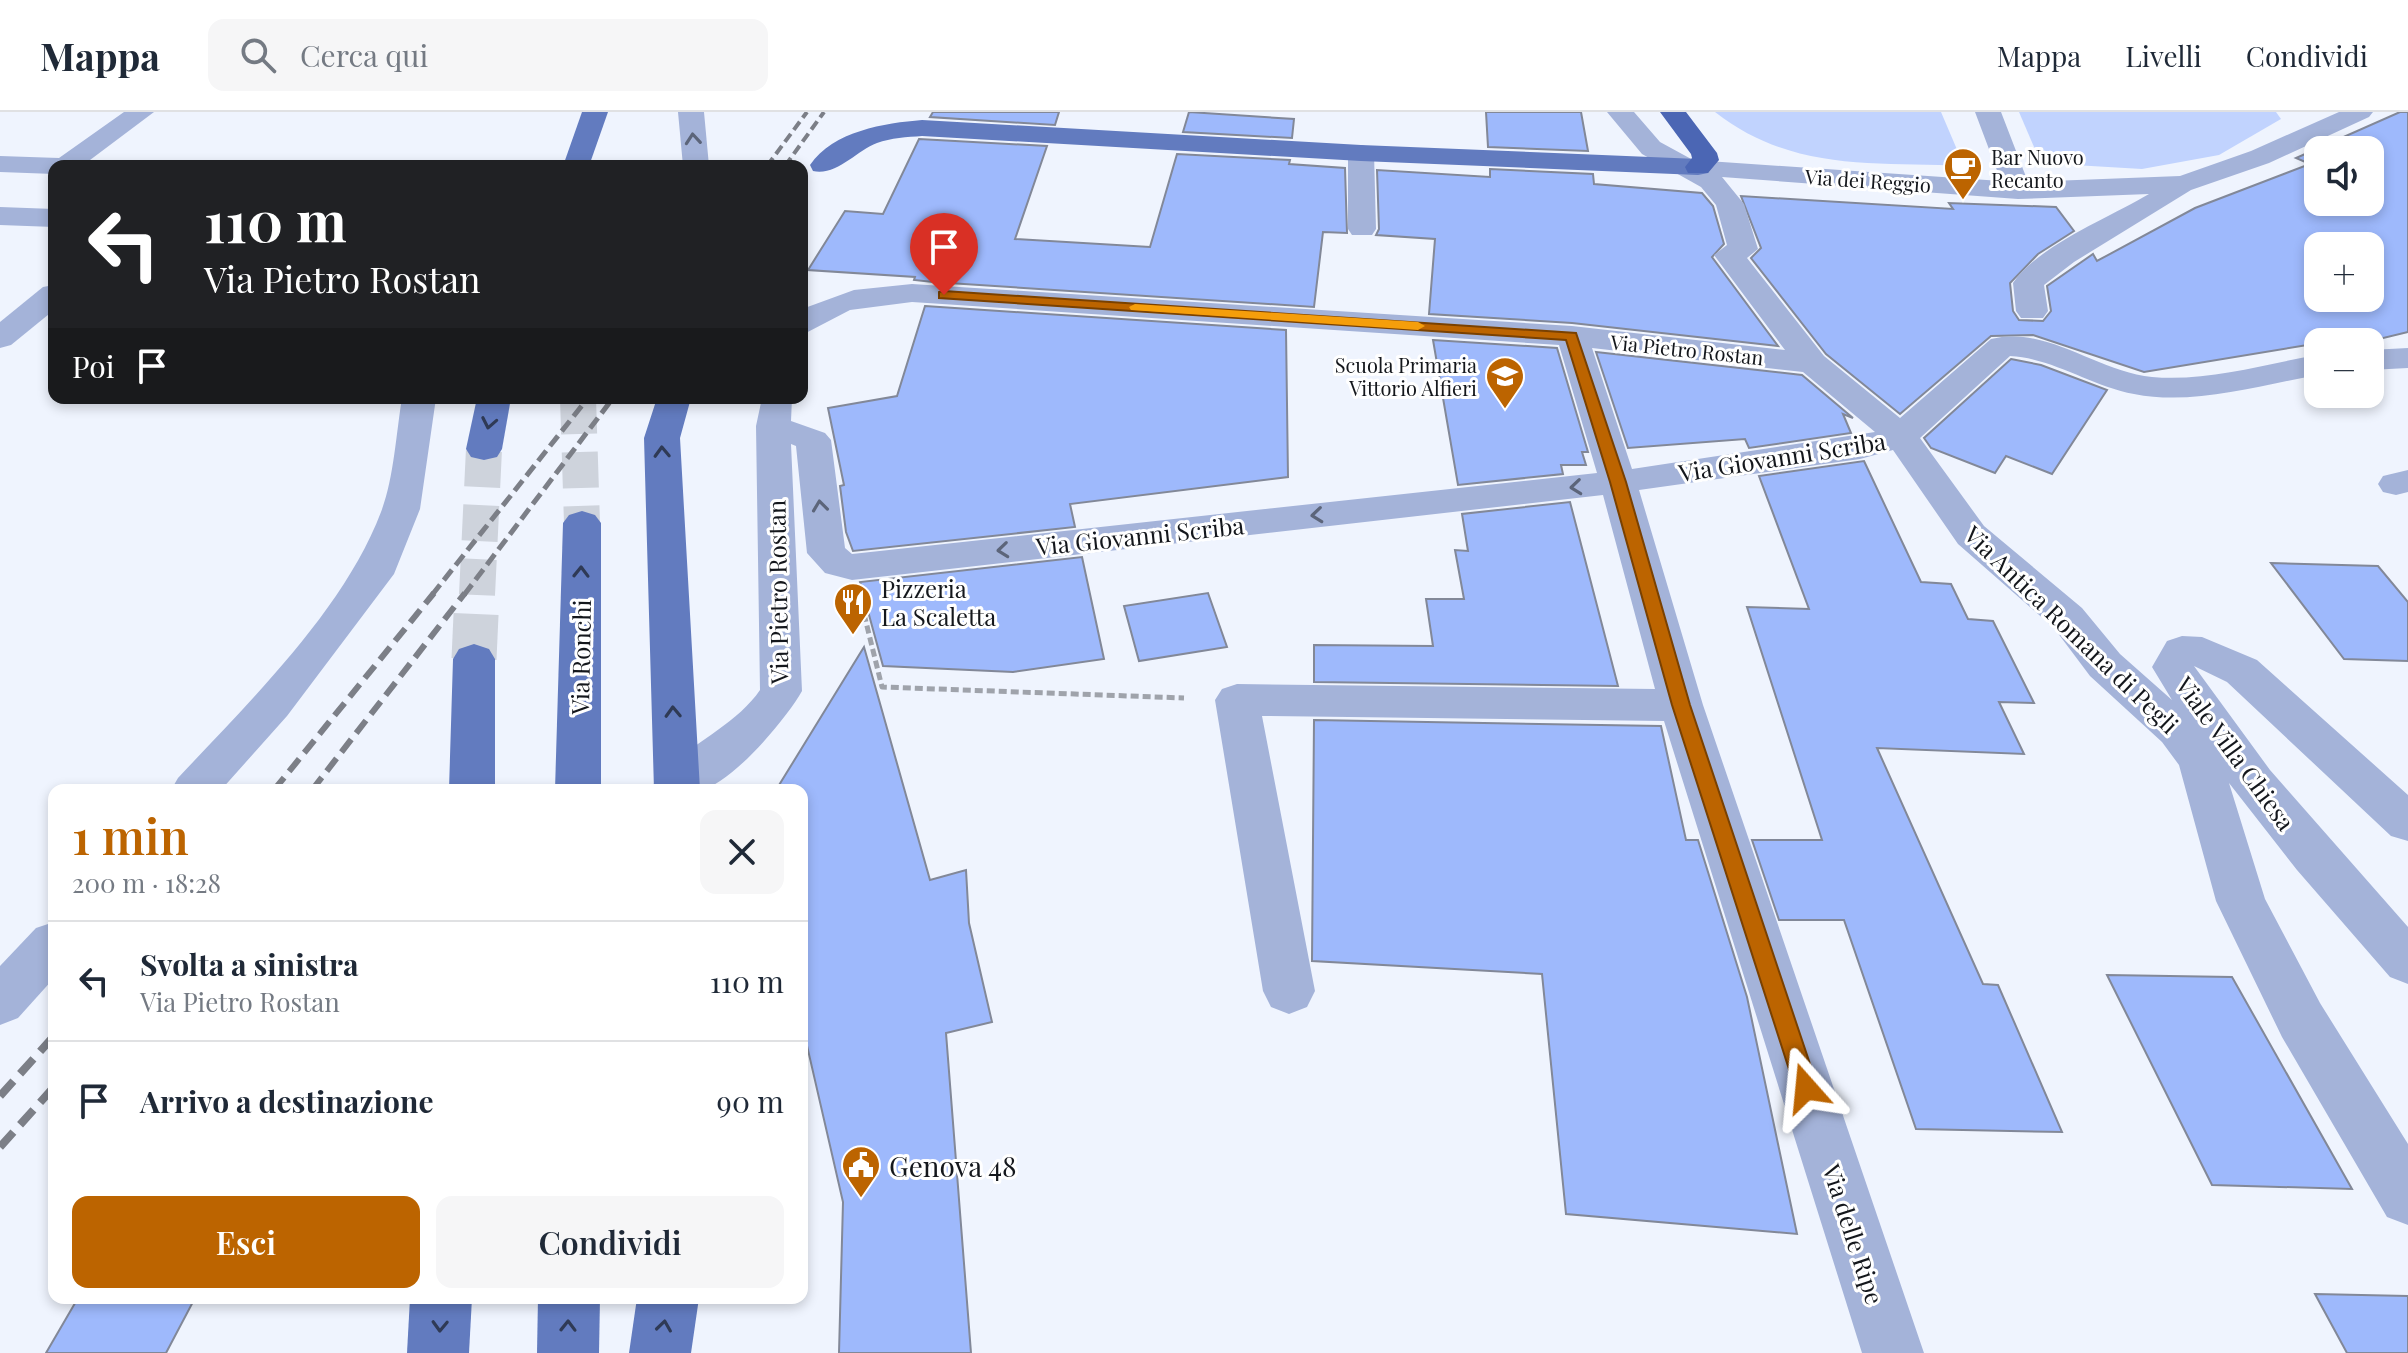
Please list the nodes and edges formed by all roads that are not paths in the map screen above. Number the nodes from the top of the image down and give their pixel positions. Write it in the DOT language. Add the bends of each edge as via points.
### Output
graph roads {
  1 [pos="141,112"];
  2 [pos="595,112"];
  3 [pos="691,112"];
  4 [pos="862,112"];
  5 [pos="882,112"];
  6 [pos="1620,112"];
  7 [pos="1673,112"];
  8 [pos="1988,112"];
  9 [pos="2360,112"];
  10 [pos="922,128"];
  11 [pos="1361,153"];
  12 [pos="74,160"];
  13 [pos="578,160"];
  14 [pos="695,160"];
  15 [pos="0,164"];
  16 [pos="48,165"];
  17 [pos="1692,167"];
  18 [pos="2183,184"];
  19 [pos="2018,191"];
  20 [pos="0,216"];
  21 [pos="48,218"];
  22 [pos="1362,229"];
  23 [pos="48,299"];
  24 [pos="2032,311"];
  25 [pos="808,322"];
  26 [pos="1572,336"];
  27 [pos="0,338"];
  28 [pos="2408,358"];
  29 [pos="2384,359"];
  30 [pos="1812,363"];
  31 [pos="2304,367"];
  32 [pos="418,404"];
  33 [pos="493,404"];
  34 [pos="672,404"];
  35 [pos="775,412"];
  36 [pos="1901,436"];
  37 [pos="484,449"];
  38 [pos="1618,482"];
  39 [pos="582,523"];
  40 [pos="474,659"];
  41 [pos="1681,705"];
  42 [pos="481,778"];
  43 [pos="200,784"];
  44 [pos="578,784"];
  45 [pos="676,784"];
  46 [pos="681,784"];
  47 [pos="2408,823"];
  48 [pos="48,950"];
  49 [pos="2408,962"];
  50 [pos="1289,991"];
  51 [pos="0,1002"];
  52 [pos="2408,1197"];
  53 [pos="441,1304"];
  54 [pos="569,1304"];
  55 [pos="667,1304"];
  56 [pos="438,1353"];
  57 [pos="568,1353"];
  58 [pos="660,1353"];
  59 [pos="1893,1353"];
  1 -- 12 [label="street"];
  2 -- 13 [label="main road"];
  14 -- 3 [label="street, one-way"];
  4 -- 10 [label="main road" via="816,175 848,145 882,131"];
  5 -- 10 [label="main road" via="886,119"];
  6 -- 17 [label="street, Via Antica Romana di Pegli" via="1651,148"];
  7 -- 17 [label="highway" via="1704,153 1706,160"];
  8 -- 19 [label="street"];
  9 -- 18 [label="street, Via dei Reggio" via="2260,157"];
  10 -- 11 [label="main road"];
  11 -- 17 [label="main road"];
  11 -- 22 [label="street"];
  15 -- 16 [label="street"];
  17 -- 19 [label="street, Via dei Reggio"];
  17 -- 30 [label="street, Via Antica Romana di Pegli" via="1730,204 1743,249 1729,255"];
  18 -- 19 [label="street, Via dei Reggio"];
  18 -- 24 [label="street" via="2044,267 2028,283"];
  20 -- 21 [label="street"];
  23 -- 27 [label="street"];
  25 -- 26 [label="street, Via Pietro Rostan" via="837,305 882,293 912,293"];
  26 -- 30 [label="street, Via Pietro Rostan"];
  26 -- 38 [label="street, Via delle Ripe"];
  28 -- 29 [label="street"];
  30 -- 36 [label="street, Via Antica Romana di Pegli"];
  31 -- 36 [label="street" via="2152,387 2034,348 2002,346"];
  32 -- 43 [label="street" via="401,509 374,574 272,705"];
  33 -- 37 [label="main road, one-way"];
  45 -- 34 [label="main road, one-way" via="662,438"];
  38 -- 35 [label="street, Via Giovanni Scriba, one-way" via="852,567 826,553 813,440"];
  35 -- 46 [label="street, Via Pietro Rostan" via="781,691 770,711 743,738"];
  36 -- 38 [label="street, Via Giovanni Scriba" via="1860,448"];
  36 -- 52 [label="street, Via Antica Romana di Pegli" via="1971,535 2068,618 2105,665 2178,730 2200,760 2241,901 2301,1020"];
  38 -- 41 [label="street, Via delle Ripe"];
  44 -- 39 [label="main road, Via Ronchi, one-way"];
  40 -- 42 [label="main road"];
  41 -- 50 [label="street" via="1237,700"];
  41 -- 59 [label="street, Via delle Ripe"];
  47 -- 49 [label="street, Viale Villa Chiesa" via="2242,671 2202,652 2182,651 2173,667 2210,726 2326,872"];
  48 -- 51 [label="street"];
  53 -- 56 [label="main road, one-way"];
  57 -- 54 [label="main road, one-way"];
  58 -- 55 [label="main road, one-way"];
}
